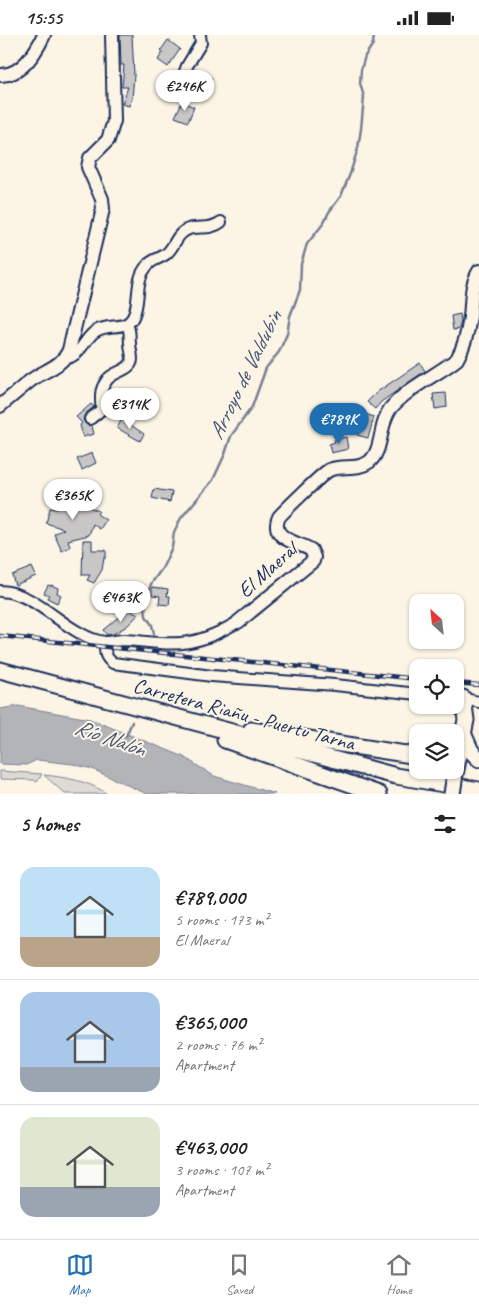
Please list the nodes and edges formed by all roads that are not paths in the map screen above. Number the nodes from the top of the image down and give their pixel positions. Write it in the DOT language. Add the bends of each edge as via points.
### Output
graph roads {
  1 [pos="44,35"];
  2 [pos="112,35"];
  3 [pos="200,35"];
  4 [pos="0,75"];
  5 [pos="179,87"];
  6 [pos="221,222"];
  7 [pos="479,271"];
  8 [pos="127,325"];
  9 [pos="66,357"];
  10 [pos="0,406"];
  11 [pos="90,419"];
  12 [pos="0,591"];
  13 [pos="238,622"];
  14 [pos="105,642"];
  15 [pos="7,672"];
  16 [pos="409,692"];
  17 [pos="464,699"];
  18 [pos="479,702"];
  19 [pos="479,707"];
  20 [pos="168,716"];
  21 [pos="198,724"];
  22 [pos="464,730"];
  23 [pos="464,737"];
  24 [pos="409,754"];
  25 [pos="479,760"];
  26 [pos="464,763"];
  27 [pos="454,779"];
  28 [pos="479,789"];
  29 [pos="379,794"];
  30 [pos="452,794"];
  1 -- 4 [label="street" via="26,63"];
  2 -- 9 [label="street" via="114,121 108,140 88,162 103,209"];
  3 -- 5 [label="street" via="201,43"];
  6 -- 8 [label="street" via="213,227 188,229 165,255 147,265 139,280 135,313"];
  7 -- 13 [label="street, El Maeral" via="472,289 468,326 457,359 391,408 370,461 355,467 326,471 278,518 276,524 280,535 311,550 313,561"];
  8 -- 9 [label="street" via="105,327 94,332 77,352"];
  8 -- 11 [label="street" via="131,363 106,381 99,400 101,410"];
  9 -- 10 [label="street"];
  12 -- 14 [label="street" via="15,593 87,637"];
  13 -- 14 [label="street" via="212,636 189,642"];
  14 -- 16 [label="street" via="105,654 113,663 212,676"];
  15 -- 20 [label="main road, Carretera Riañu - Puertu Tarna"];
  17 -- 18 [label="street"];
  19 -- 22 [label="main road"];
  20 -- 21 [label="main road, Carretera Riañu - Puertu Tarna"];
  20 -- 29 [label="main road" via="205,733"];
  21 -- 24 [label="main road" via="308,737"];
  21 -- 28 [label="main road, Carretera Riañu - Puertu Tarna" via="396,776"];
  23 -- 25 [label="main road"];
  25 -- 26 [label="main road"];
  27 -- 30 [label="main road, bridge"];
}
